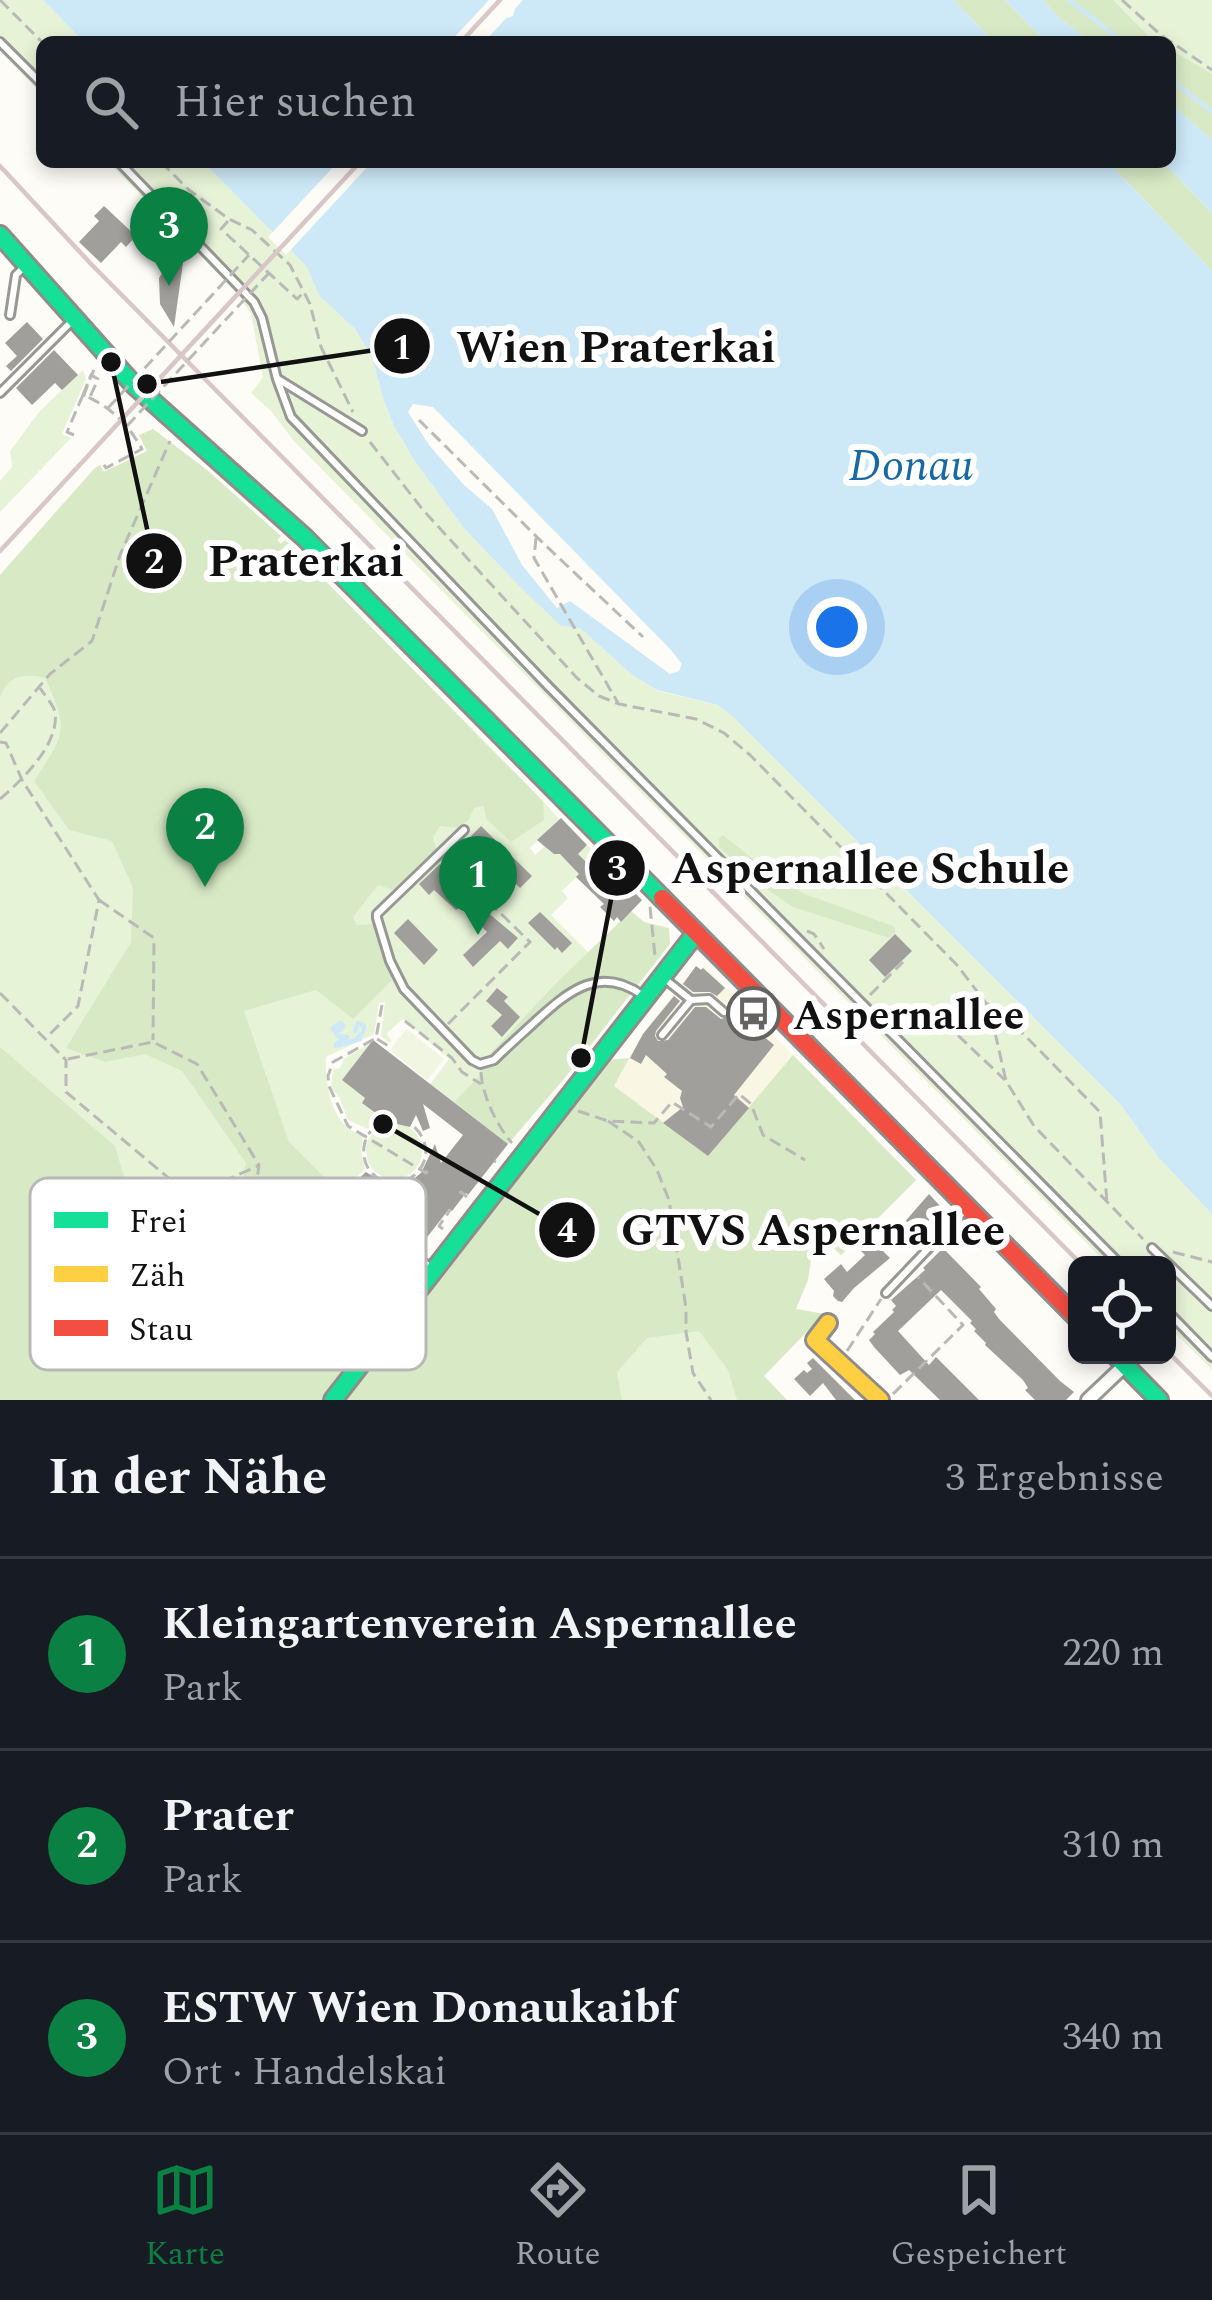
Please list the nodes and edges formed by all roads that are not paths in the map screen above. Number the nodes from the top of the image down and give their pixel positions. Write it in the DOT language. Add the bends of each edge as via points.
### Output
graph roads {
  1 [pos="0,43"];
  2 [pos="36,78"];
  3 [pos="125,168"];
  4 [pos="0,235"];
  5 [pos="26,265"];
  6 [pos="10,315"];
  7 [pos="73,320"];
  8 [pos="277,379"];
  9 [pos="0,393"];
  10 [pos="362,431"];
  11 [pos="464,830"];
  12 [pos="696,933"];
  13 [pos="659,972"];
  14 [pos="645,997"];
  15 [pos="691,1000"];
  16 [pos="724,1012"];
  17 [pos="662,1035"];
  18 [pos="968,1208"];
  19 [pos="1152,1248"];
  20 [pos="1112,1256"];
  21 [pos="426,1264"];
  22 [pos="434,1270"];
  23 [pos="426,1280"];
  24 [pos="886,1293"];
  25 [pos="1212,1306"];
  26 [pos="1068,1309"];
  27 [pos="1176,1320"];
  28 [pos="828,1323"];
  29 [pos="1212,1357"];
  30 [pos="1117,1364"];
  31 [pos="1124,1364"];
  32 [pos="356,1370"];
  33 [pos="333,1400"];
  34 [pos="884,1400"];
  35 [pos="1088,1400"];
  36 [pos="1159,1400"];
  1 -- 2 [label="lane"];
  3 -- 8 [label="lane" via="254,302"];
  4 -- 5 [label="main road"];
  5 -- 6 [label="lane" via="16,275"];
  5 -- 7 [label="main road"];
  7 -- 9 [label="lane"];
  7 -- 12 [label="main road" via="305,538"];
  8 -- 10 [label="lane"];
  8 -- 20 [label="lane" via="291,417 324,453"];
  11 -- 14 [label="lane" via="377,918 404,989 472,1060 494,1060 577,988 613,983"];
  12 -- 13 [label="main road"];
  12 -- 18 [label="main road"];
  13 -- 14 [label="main road"];
  13 -- 15 [label="lane"];
  14 -- 22 [label="main road"];
  15 -- 16 [label="lane" via="709,998"];
  15 -- 17 [label="lane"];
  18 -- 24 [label="lane"];
  18 -- 26 [label="main road"];
  19 -- 25 [label="lane"];
  21 -- 22 [label="lane"];
  22 -- 23 [label="main road"];
  27 -- 29 [label="lane"];
  28 -- 34 [label="main road" via="815,1340"];
  30 -- 35 [label="street"];
  31 -- 36 [label="main road"];
  32 -- 33 [label="main road"];
}
